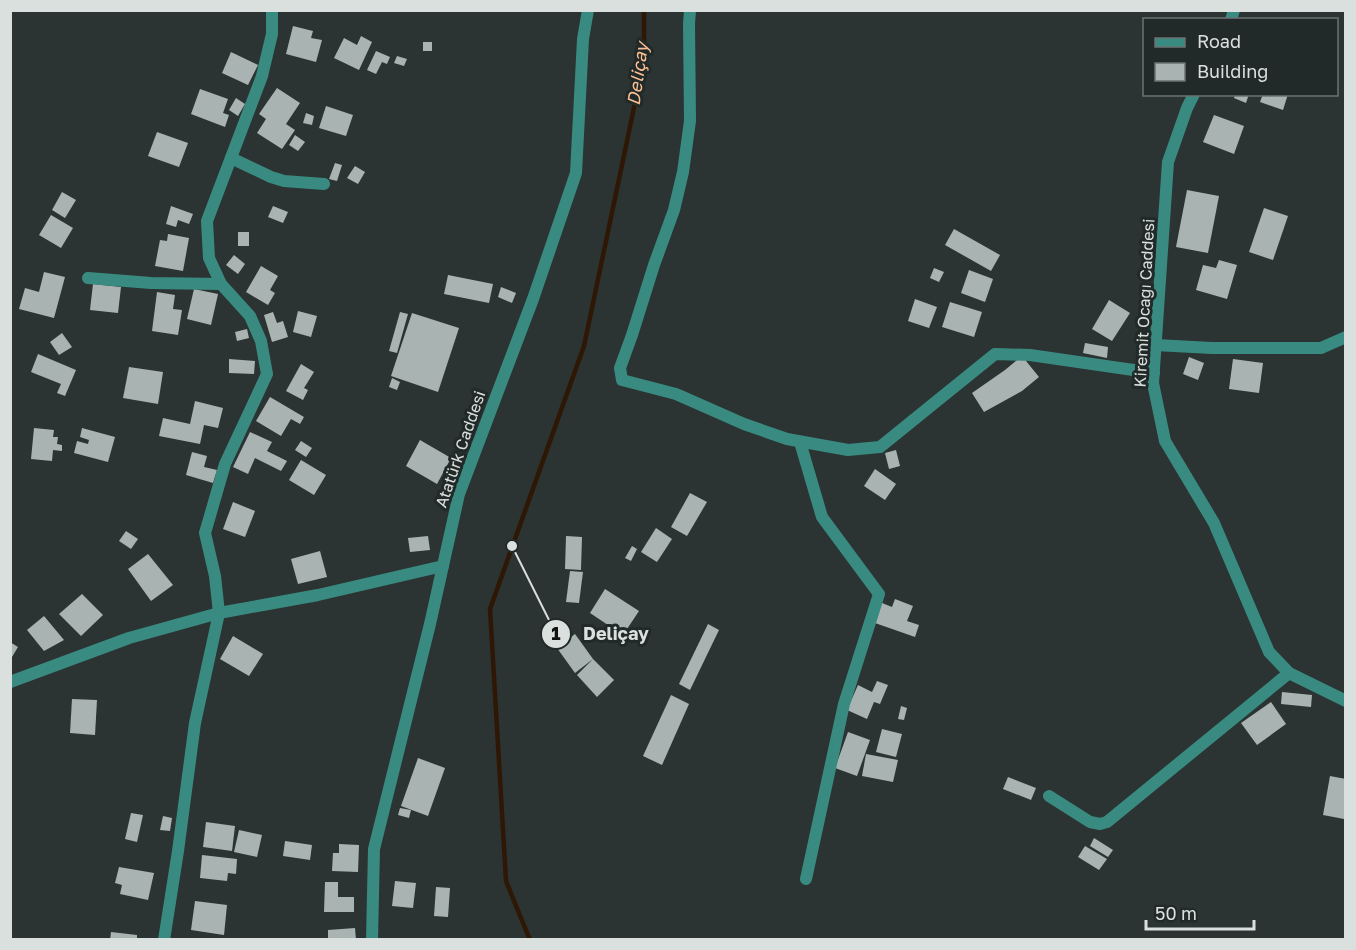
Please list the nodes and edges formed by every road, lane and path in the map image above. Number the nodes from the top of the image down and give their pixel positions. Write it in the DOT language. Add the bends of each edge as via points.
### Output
graph roads {
  1 [pos="272,10"];
  2 [pos="588,10"];
  3 [pos="690,10"];
  4 [pos="1193,96"];
  5 [pos="231,158"];
  6 [pos="324,184"];
  7 [pos="88,278"];
  8 [pos="221,284"];
  9 [pos="1346,337"];
  10 [pos="1155,345"];
  11 [pos="1154,373"];
  12 [pos="800,442"];
  13 [pos="443,566"];
  14 [pos="219,613"];
  15 [pos="1289,673"];
  16 [pos="10,682"];
  17 [pos="1346,700"];
  18 [pos="1049,796"];
  19 [pos="806,879"];
  20 [pos="164,939"];
  21 [pos="372,939"];
  1 -- 5 [label="street" via="272,34 262,76"];
  2 -- 13 [label="street, Atatürk Caddesi" via="576,173 459,494"];
  3 -- 12 [label="street" via="690,122 683,172 674,210 620,368 622,380 676,394 744,424"];
  4 -- 10 [label="street, Kiremit Ocağı Caddesi" via="1168,162"];
  5 -- 6 [label="street" via="284,181"];
  5 -- 8 [label="street" via="207,221 209,258"];
  7 -- 8 [label="street" via="152,284"];
  8 -- 14 [label="street" via="250,316 261,341 267,374 225,464 205,533"];
  9 -- 10 [label="street" via="1321,348"];
  10 -- 11 [label="street, Kiremit Ocağı Caddesi"];
  11 -- 12 [label="street" via="1030,354 995,354 880,447 848,450"];
  11 -- 15 [label="street, Kiremit Ocağı Caddesi" via="1165,441 1214,523 1269,652"];
  12 -- 19 [label="street" via="822,517 879,594 844,704"];
  13 -- 14 [label="street"];
  13 -- 21 [label="street, Atatürk Caddesi" via="374,849"];
  14 -- 16 [label="street" via="129,638"];
  14 -- 20 [label="street" via="195,723"];
  15 -- 17 [label="street, Kiremit Ocağı Caddesi"];
  15 -- 18 [label="street" via="1107,822 1090,822"];
}
